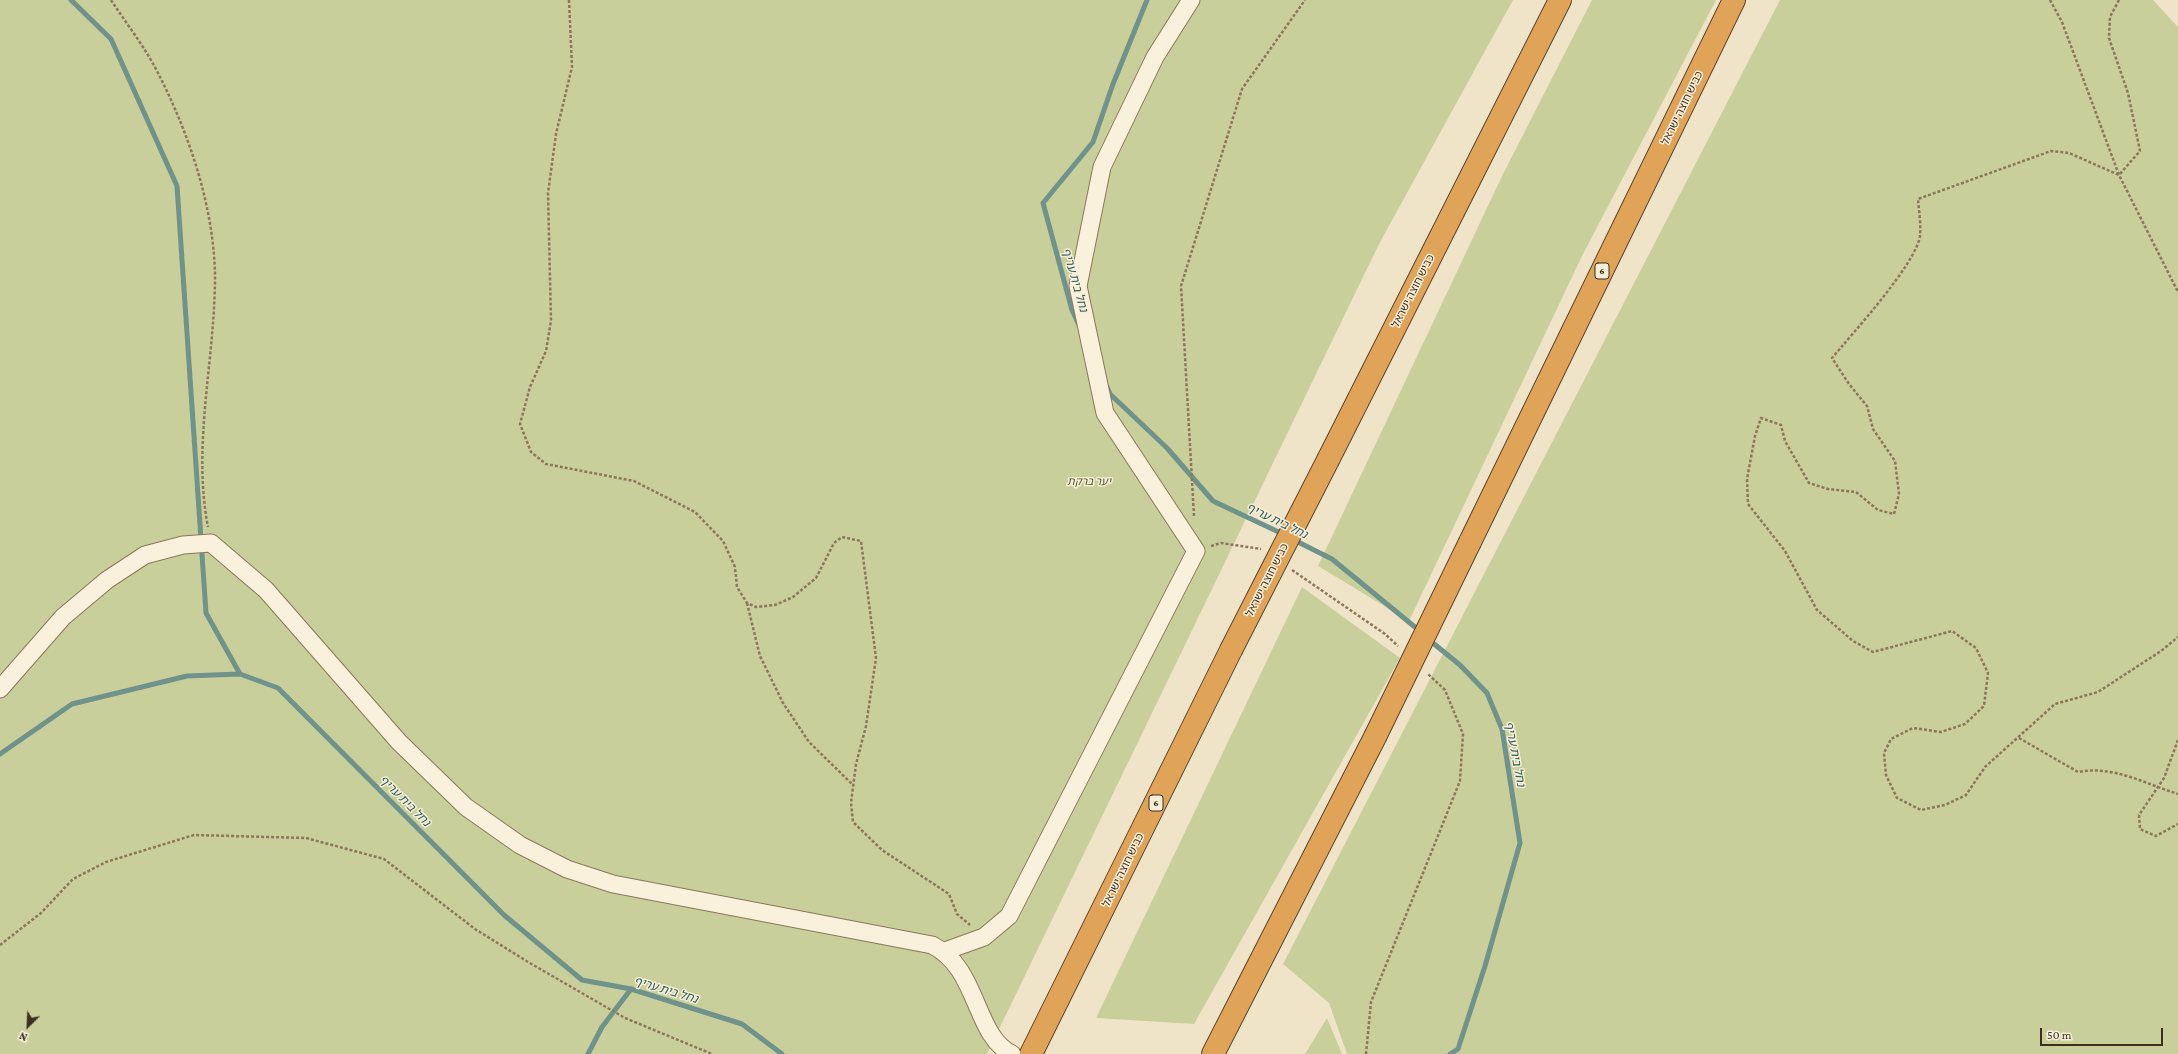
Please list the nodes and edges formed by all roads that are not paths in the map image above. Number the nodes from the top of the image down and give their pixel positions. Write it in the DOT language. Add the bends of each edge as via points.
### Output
graph roads {
  1 [pos="1191,0"];
  2 [pos="1560,0"];
  3 [pos="1734,0"];
  4 [pos="0,689"];
  5 [pos="945,951"];
  6 [pos="1012,1054"];
  7 [pos="1031,1054"];
  8 [pos="1213,1054"];
  1 -- 5 [label="street" via="1156,57 1102,167 1078,286 1104,413 1196,551 1009,916 984,937"];
  2 -- 7 [label="highway, כביש חוצה ישראל / 6, bridge" via="1231,650"];
  3 -- 8 [label="highway, כביש חוצה ישראל / 6, bridge" via="1376,737"];
  4 -- 5 [label="street" via="63,617 107,580 145,556 183,545 211,543 266,590 399,742 466,807 520,845 567,869 613,884 932,946"];
  5 -- 6 [label="street" via="968,980 979,1010 995,1040"];
}
